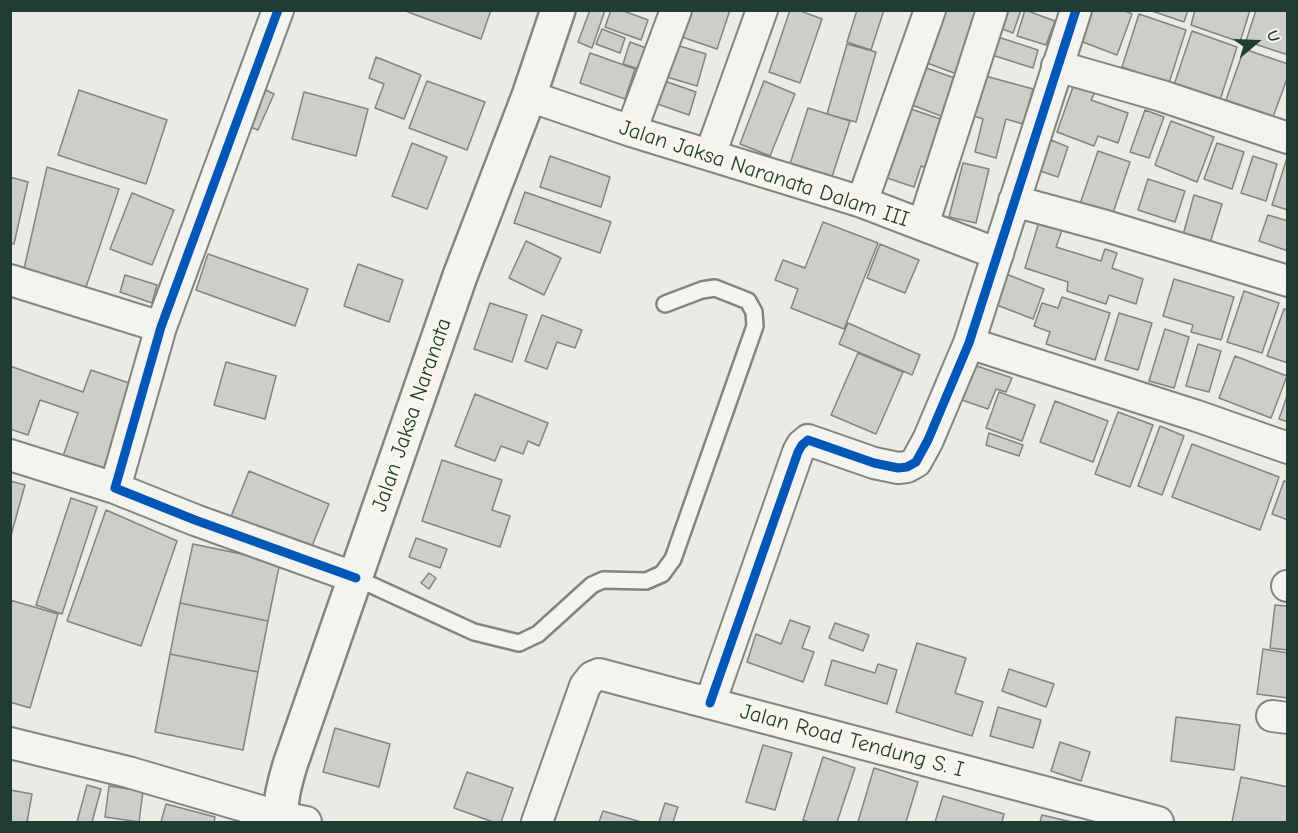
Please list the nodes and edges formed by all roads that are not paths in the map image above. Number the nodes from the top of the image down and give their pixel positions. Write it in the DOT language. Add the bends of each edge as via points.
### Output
graph roads {
  1 [pos="278,10"];
  2 [pos="558,10"];
  3 [pos="676,10"];
  4 [pos="762,10"];
  5 [pos="930,10"];
  6 [pos="992,10"];
  7 [pos="1076,10"];
  8 [pos="1057,66"];
  9 [pos="529,96"];
  10 [pos="631,131"];
  11 [pos="1287,138"];
  12 [pos="710,155"];
  13 [pos="1014,201"];
  14 [pos="862,202"];
  15 [pos="922,225"];
  16 [pos="998,254"];
  17 [pos="10,280"];
  18 [pos="1287,281"];
  19 [pos="665,304"];
  20 [pos="160,327"];
  21 [pos="969,343"];
  22 [pos="1287,448"];
  23 [pos="10,455"];
  24 [pos="115,488"];
  25 [pos="356,578"];
  26 [pos="710,703"];
  27 [pos="10,743"];
  28 [pos="290,821"];
  29 [pos="537,822"];
  30 [pos="1158,822"];
  1 -- 20 [label="street"];
  2 -- 9 [label="main road, Jalan Jaksa Naranata"];
  3 -- 10 [label="street"];
  4 -- 12 [label="street"];
  5 -- 14 [label="street"];
  6 -- 15 [label="street"];
  7 -- 8 [label="street"];
  8 -- 11 [label="street"];
  8 -- 13 [label="street"];
  9 -- 10 [label="street, Jalan Jaksa Naranata Dalam III"];
  9 -- 25 [label="main road, Jalan Jaksa Naranata" via="460,276"];
  10 -- 12 [label="street, Jalan Jaksa Naranata Dalam III"];
  12 -- 14 [label="street, Jalan Jaksa Naranata Dalam III"];
  13 -- 16 [label="street"];
  13 -- 18 [label="street"];
  14 -- 15 [label="street, Jalan Jaksa Naranata Dalam III"];
  15 -- 16 [label="street, Jalan Jaksa Naranata Dalam III"];
  16 -- 21 [label="street"];
  17 -- 20 [label="street"];
  19 -- 25 [label="lane" via="715,288 748,301 755,326 673,559 662,574 646,581 603,580 592,585 538,634 519,643 474,632"];
  20 -- 24 [label="street"];
  21 -- 22 [label="street"];
  21 -- 26 [label="street" via="916,462 898,468 808,440 802,445"];
  23 -- 24 [label="street"];
  24 -- 25 [label="street"];
  25 -- 28 [label="main road, Jalan Jaksa Naranata" via="290,765 283,794"];
  26 -- 29 [label="street, Jalan Road Tendung S. I" via="599,674 592,677 585,686"];
  26 -- 30 [label="street, Jalan Road Tendung S. I"];
  27 -- 28 [label="street" via="128,772"];
}
